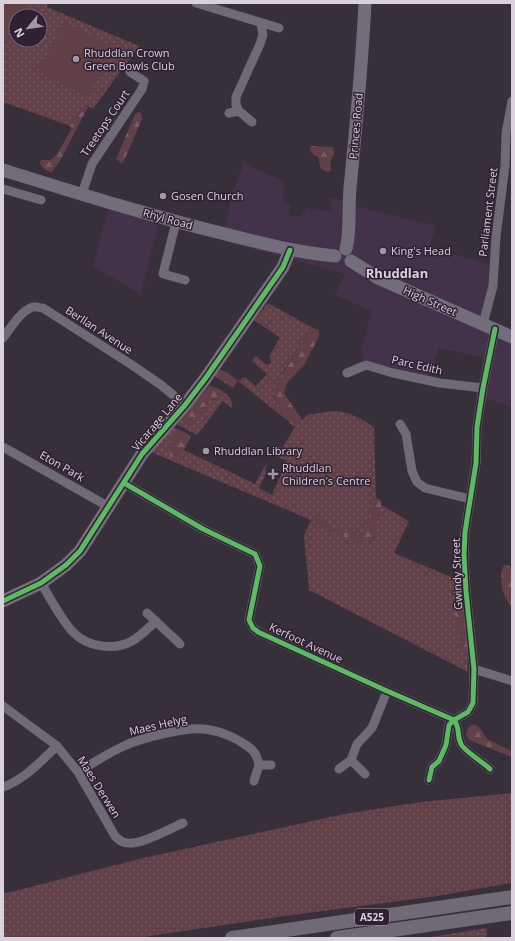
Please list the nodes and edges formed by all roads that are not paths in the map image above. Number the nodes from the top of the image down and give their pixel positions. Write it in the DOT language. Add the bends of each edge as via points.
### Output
graph roads {
  1 [pos="196,3"];
  2 [pos="365,3"];
  3 [pos="216,6"];
  4 [pos="261,24"];
  5 [pos="279,28"];
  6 [pos="130,72"];
  7 [pos="512,101"];
  8 [pos="252,122"];
  9 [pos="509,146"];
  10 [pos="3,170"];
  11 [pos="3,189"];
  12 [pos="82,194"];
  13 [pos="41,200"];
  14 [pos="176,222"];
  15 [pos="290,250"];
  16 [pos="344,255"];
  17 [pos="185,280"];
  18 [pos="489,327"];
  19 [pos="512,337"];
  20 [pos="3,338"];
  21 [pos="347,373"];
  22 [pos="483,388"];
  23 [pos="185,405"];
  24 [pos="400,424"];
  25 [pos="3,447"];
  26 [pos="124,483"];
  27 [pos="470,499"];
  28 [pos="109,507"];
  29 [pos="41,583"];
  30 [pos="3,601"];
  31 [pos="147,613"];
  32 [pos="156,621"];
  33 [pos="180,644"];
  34 [pos="474,669"];
  35 [pos="512,681"];
  36 [pos="387,691"];
  37 [pos="3,706"];
  38 [pos="454,720"];
  39 [pos="57,746"];
  40 [pos="351,760"];
  41 [pos="259,764"];
  42 [pos="270,765"];
  43 [pos="339,769"];
  44 [pos="490,769"];
  45 [pos="78,772"];
  46 [pos="365,774"];
  47 [pos="429,780"];
  48 [pos="254,781"];
  49 [pos="3,787"];
  50 [pos="183,823"];
  51 [pos="512,897"];
  52 [pos="512,913"];
  53 [pos="232,938"];
  54 [pos="337,938"];
  1 -- 3 [label="street"];
  2 -- 16 [label="street, Princes Road" via="350,191 349,235"];
  3 -- 4 [label="street"];
  4 -- 5 [label="street"];
  4 -- 8 [label="street" via="263,35 236,97 234,112"];
  6 -- 12 [label="street, Treetops Court" via="144,81 142,89 92,164"];
  7 -- 9 [label="street, Parliament Street" via="506,133"];
  9 -- 18 [label="street, Parliament Street" via="496,237"];
  10 -- 12 [label="street, Rhyl Road"];
  11 -- 13 [label="street"];
  12 -- 14 [label="street, Rhyl Road"];
  14 -- 15 [label="street, Rhyl Road"];
  14 -- 17 [label="street" via="163,274"];
  15 -- 16 [label="street, Rhyl Road"];
  15 -- 23 [label="street, Vicarage Lane" via="283,267"];
  16 -- 18 [label="street, High Street" via="378,278"];
  18 -- 19 [label="street, High Street"];
  18 -- 22 [label="street, Gwindy Street"];
  20 -- 23 [label="street, Berllan Avenue" via="27,310 34,307 43,308 132,365"];
  21 -- 22 [label="street, Parc Edith" via="366,365 440,384"];
  22 -- 27 [label="street, Gwindy Street"];
  23 -- 26 [label="street, Vicarage Lane" via="142,454"];
  24 -- 27 [label="street" via="406,434 412,472 417,482 425,488"];
  25 -- 28 [label="street, Eton Park"];
  26 -- 28 [label="street, Vicarage Lane"];
  26 -- 36 [label="street, Kerfoot Avenue" via="203,529 255,554 260,566 249,620 258,632"];
  27 -- 34 [label="street, Gwindy Street" via="464,555"];
  28 -- 29 [label="street, Vicarage Lane" via="80,551"];
  29 -- 30 [label="street, Vicarage Lane"];
  29 -- 32 [label="street" via="63,620 73,633 85,641 101,646 117,646 132,642"];
  31 -- 32 [label="street"];
  32 -- 33 [label="street"];
  34 -- 35 [label="street"];
  34 -- 38 [label="street, Gwindy Street" via="473,703 468,712"];
  36 -- 38 [label="street, Kerfoot Avenue"];
  36 -- 40 [label="street" via="372,728 357,744"];
  37 -- 39 [label="street, Maes Derwen"];
  38 -- 44 [label="street" via="459,726 458,736 463,749"];
  38 -- 47 [label="street" via="449,725 446,745 439,761 432,767"];
  39 -- 45 [label="street, Maes Derwen"];
  39 -- 49 [label="street" via="25,775"];
  40 -- 43 [label="street"];
  40 -- 46 [label="street"];
  41 -- 42 [label="street"];
  41 -- 45 [label="street, Maes Helyg" via="251,748 231,737 204,729 194,729 124,746"];
  41 -- 48 [label="street"];
  45 -- 50 [label="street, Maes Derwen" via="115,836 122,842 131,844 144,840"];
  51 -- 53 [label="main road, A525"];
  52 -- 54 [label="main road, A525"];
}
